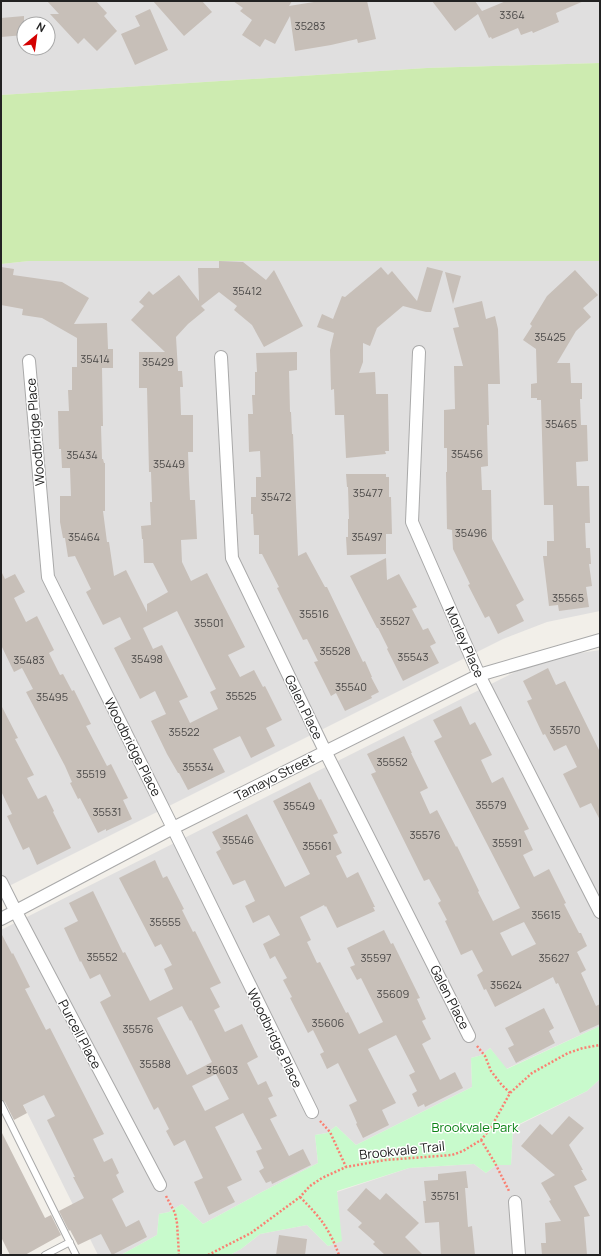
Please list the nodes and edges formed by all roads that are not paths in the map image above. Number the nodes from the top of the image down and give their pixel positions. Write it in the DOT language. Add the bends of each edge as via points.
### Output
graph roads {
  1 [pos="419,352"];
  2 [pos="221,357"];
  3 [pos="29,361"];
  4 [pos="600,640"];
  5 [pos="479,675"];
  6 [pos="325,751"];
  7 [pos="174,828"];
  8 [pos="1,882"];
  9 [pos="16,912"];
  10 [pos="600,912"];
  11 [pos="1,919"];
  12 [pos="469,1036"];
  13 [pos="1,1104"];
  14 [pos="312,1112"];
  15 [pos="160,1185"];
  16 [pos="515,1202"];
  17 [pos="70,1242"];
  18 [pos="45,1255"];
  19 [pos="76,1255"];
  20 [pos="519,1255"];
  1 -- 5 [label="street, Morley Place" via="412,522"];
  2 -- 6 [label="street, Galen Place" via="232,558"];
  3 -- 7 [label="street, Woodbridge Place" via="48,577"];
  4 -- 5 [label="street, Tamayo Street"];
  5 -- 6 [label="street, Tamayo Street"];
  5 -- 10 [label="street, Morley Place"];
  6 -- 7 [label="street, Tamayo Street"];
  6 -- 12 [label="street, Galen Place"];
  7 -- 9 [label="street, Tamayo Street"];
  7 -- 14 [label="street, Woodbridge Place"];
  8 -- 9 [label="street, Purcell Place"];
  9 -- 11 [label="street, Tamayo Street"];
  9 -- 15 [label="street, Purcell Place"];
  13 -- 17 [label="lane"];
  16 -- 20 [label="street"];
  17 -- 18 [label="lane"];
  17 -- 19 [label="lane"];
}
